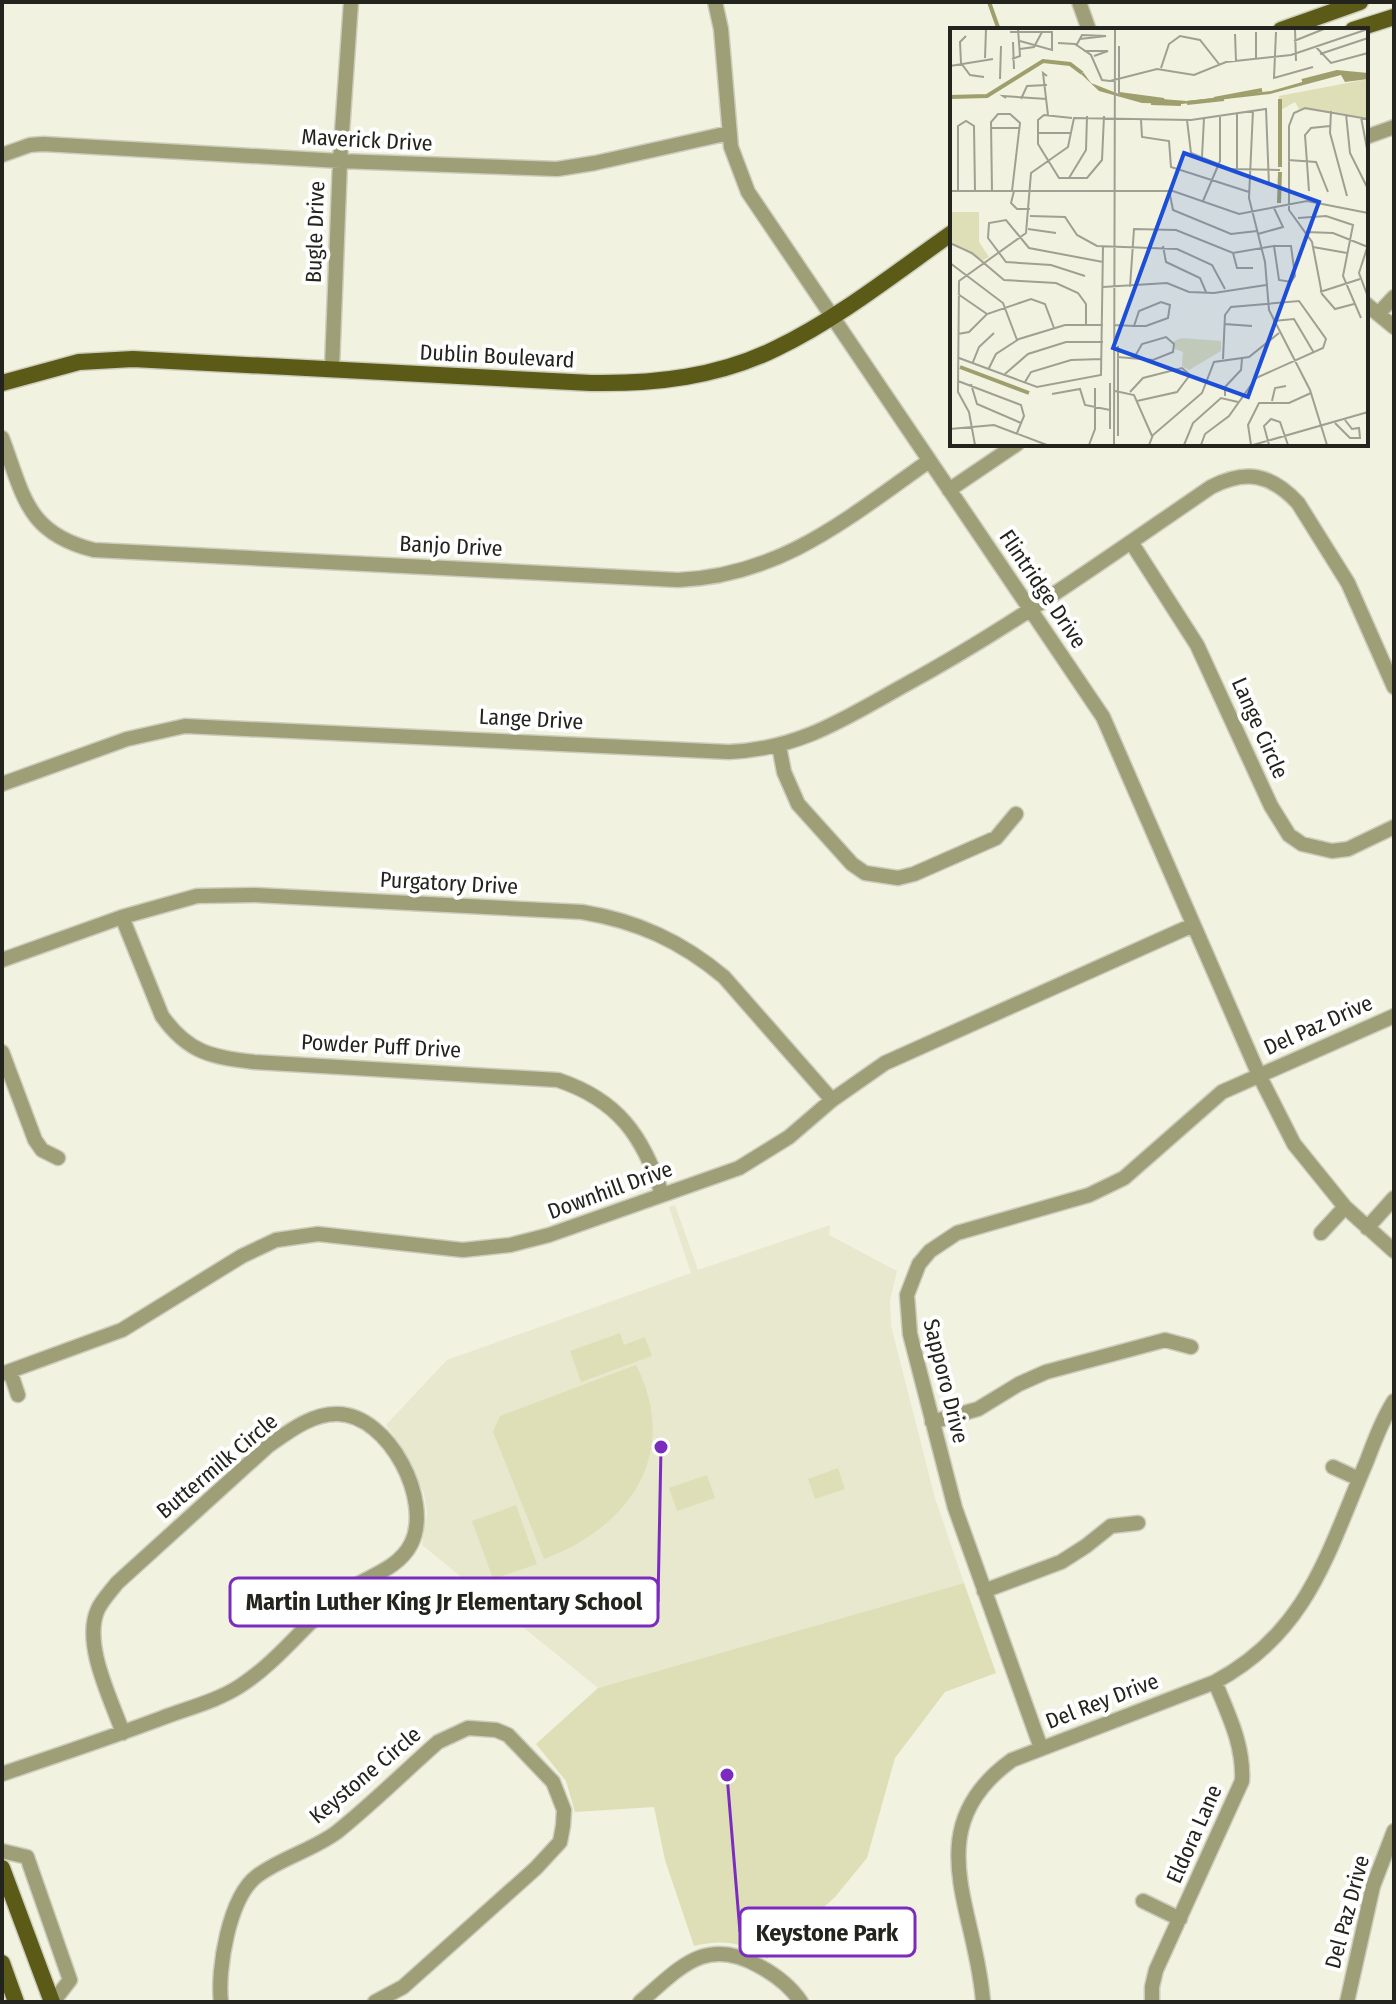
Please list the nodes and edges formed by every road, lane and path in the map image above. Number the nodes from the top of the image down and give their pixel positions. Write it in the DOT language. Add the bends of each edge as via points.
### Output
graph roads {
  1 [pos="351,2"];
  2 [pos="715,2"];
  3 [pos="1360,2"];
  4 [pos="1084,3"];
  5 [pos="1394,17"];
  6 [pos="1089,28"];
  7 [pos="1287,28"];
  8 [pos="1359,28"];
  9 [pos="1394,127"];
  10 [pos="729,133"];
  11 [pos="1368,136"];
  12 [pos="2,155"];
  13 [pos="340,161"];
  14 [pos="950,234"];
  15 [pos="1394,297"];
  16 [pos="1368,306"];
  17 [pos="1378,314"];
  18 [pos="832,317"];
  19 [pos="1394,327"];
  20 [pos="332,368"];
  21 [pos="2,383"];
  22 [pos="2,438"];
  23 [pos="1014,446"];
  24 [pos="929,461"];
  25 [pos="949,490"];
  26 [pos="1131,542"];
  27 [pos="1031,608"];
  28 [pos="1394,687"];
  29 [pos="779,746"];
  30 [pos="2,784"];
  31 [pos="1016,814"];
  32 [pos="1394,827"];
  33 [pos="122,917"];
  34 [pos="1193,925"];
  35 [pos="2,960"];
  36 [pos="1394,1016"];
  37 [pos="2,1052"];
  38 [pos="1259,1075"];
  39 [pos="832,1100"];
  40 [pos="58,1158"];
  41 [pos="662,1194"];
  42 [pos="1394,1198"];
  43 [pos="1345,1207"];
  44 [pos="1367,1228"];
  45 [pos="1321,1233"];
  46 [pos="1394,1251"];
  47 [pos="1191,1347"];
  48 [pos="6,1373"];
  49 [pos="18,1395"];
  50 [pos="1394,1401"];
  51 [pos="932,1422"];
  52 [pos="1333,1467"];
  53 [pos="1359,1479"];
  54 [pos="1138,1523"];
  55 [pos="984,1591"];
  56 [pos="1215,1682"];
  57 [pos="123,1733"];
  58 [pos="1041,1748"];
  59 [pos="2,1774"];
  60 [pos="1394,1833"];
  61 [pos="2,1851"];
  62 [pos="2,1868"];
  63 [pos="1143,1901"];
  64 [pos="1180,1919"];
  65 [pos="2,1963"];
  66 [pos="16,2002"];
  67 [pos="53,2002"];
  68 [pos="221,2002"];
  69 [pos="375,2002"];
  70 [pos="640,2002"];
  71 [pos="801,2002"];
  72 [pos="983,2002"];
  73 [pos="1152,2002"];
  74 [pos="1347,2002"];
  1 -- 13 [label="street, Bugle Drive"];
  2 -- 10 [label="street, Flintridge Drive"];
  3 -- 7 [label="main road"];
  4 -- 6 [label="street"];
  5 -- 8 [label="main road"];
  9 -- 11 [label="street"];
  10 -- 13 [label="street, Maverick Drive" via="557,169"];
  10 -- 18 [label="street, Flintridge Drive" via="748,192"];
  12 -- 13 [label="street, Maverick Drive" via="43,144"];
  13 -- 20 [label="street, Bugle Drive"];
  14 -- 18 [label="main road, Dublin Boulevard"];
  15 -- 17 [label="street"];
  16 -- 17 [label="street"];
  17 -- 19 [label="street"];
  18 -- 20 [label="main road, Dublin Boulevard" via="753,359 652,382"];
  18 -- 24 [label="street, Flintridge Drive"];
  20 -- 21 [label="main road, Dublin Boulevard" via="105,359"];
  22 -- 24 [label="street, Banjo Drive" via="38,522 62,540 94,550 678,580 721,576 784,556"];
  23 -- 25 [label="street"];
  24 -- 25 [label="street, Flintridge Drive"];
  25 -- 27 [label="street, Flintridge Drive"];
  26 -- 27 [label="street"];
  26 -- 28 [label="street" via="1228,478 1242,475 1273,482 1298,503 1334,559"];
  26 -- 32 [label="street, Lange Circle" via="1197,645 1289,835 1332,851"];
  27 -- 29 [label="street, Lange Drive" via="958,656 840,721"];
  27 -- 34 [label="street, Flintridge Drive" via="1103,717"];
  29 -- 30 [label="street, Lange Drive" via="729,752 185,726 127,739"];
  29 -- 31 [label="street" via="798,804 865,873 898,878 914,874 996,838"];
  33 -- 35 [label="street, Purgatory Drive"];
  33 -- 39 [label="street, Purgatory Drive" via="197,896 255,895 582,912 630,922 672,939 724,977"];
  33 -- 41 [label="street, Powder Puff Drive" via="162,1016 196,1049 254,1062 558,1080 614,1110 630,1127"];
  34 -- 38 [label="street, Flintridge Drive"];
  34 -- 39 [label="street, Downhill Drive" via="902,1055"];
  36 -- 38 [label="street, Del Paz Drive"];
  37 -- 40 [label="street" via="35,1140"];
  38 -- 43 [label="street, Flintridge Drive" via="1294,1144"];
  38 -- 51 [label="street, Sapporo Drive" via="1209,1101 1141,1165 1108,1187 957,1233 930,1251 911,1280 906,1313"];
  39 -- 41 [label="street, Downhill Drive" via="753,1161"];
  41 -- 48 [label="street, Downhill Drive" via="495,1248 463,1250 318,1234 276,1240 122,1330"];
  42 -- 44 [label="street"];
  43 -- 44 [label="street, Flintridge Drive"];
  43 -- 45 [label="street"];
  44 -- 46 [label="street, Flintridge Drive"];
  47 -- 51 [label="street" via="1165,1340 1046,1372 978,1409"];
  48 -- 49 [label="street, Downhill Drive"];
  50 -- 53 [label="street, Del Rey Drive"];
  51 -- 55 [label="street, Sapporo Drive"];
  52 -- 53 [label="street"];
  53 -- 56 [label="street, Del Rey Drive" via="1299,1609 1255,1657"];
  54 -- 55 [label="street" via="1111,1526 1061,1562"];
  55 -- 58 [label="street, Sapporo Drive"];
  56 -- 58 [label="street, Del Rey Drive"];
  56 -- 64 [label="street, Eldora Lane" via="1238,1739 1242,1781"];
  57 -- 57 [label="street, Buttermilk Circle" via="239,1687 336,1599 403,1557 416,1533 416,1499 379,1431 337,1414 320,1416 287,1433 117,1583 98,1609 93,1638"];
  57 -- 59 [label="street, Buttermilk Circle"];
  58 -- 72 [label="street, Del Rey Drive" via="1012,1760 984,1785 972,1800 958,1838 961,1890 981,1971"];
  60 -- 74 [label="street, Del Paz Drive" via="1373,1886"];
  61 -- 67 [label="street" via="27,1857 70,1980"];
  62 -- 67 [label="main road"];
  63 -- 64 [label="street"];
  64 -- 73 [label="street, Eldora Lane" via="1156,1970"];
  65 -- 66 [label="main road"];
  68 -- 69 [label="street, Keystone Circle" via="222,1964 234,1914 255,1877 336,1833 453,1733 481,1727 508,1735 545,1771 560,1795 560,1842 425,1968"];
  70 -- 71 [label="street" via="682,1966 712,1953 745,1958"];
}
